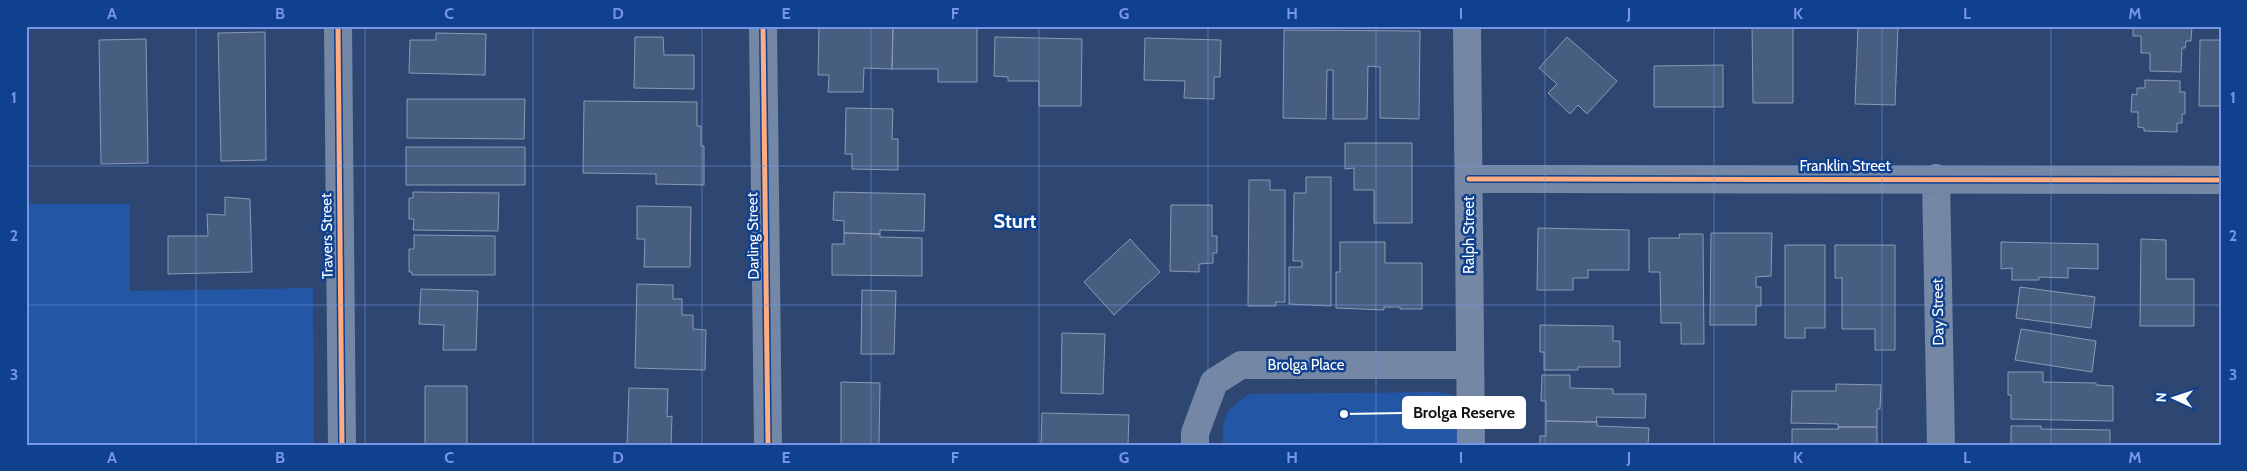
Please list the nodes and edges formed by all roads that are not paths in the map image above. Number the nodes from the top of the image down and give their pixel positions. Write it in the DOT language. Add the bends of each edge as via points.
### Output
graph roads {
  1 [pos="338,26"];
  2 [pos="763,26"];
  3 [pos="1467,26"];
  4 [pos="1936,178"];
  5 [pos="1469,179"];
  6 [pos="2221,180"];
  7 [pos="1470,365"];
  8 [pos="342,445"];
  9 [pos="768,445"];
  10 [pos="1195,445"];
  11 [pos="1471,445"];
  12 [pos="1941,445"];
  1 -- 8 [label="street, Travers Street"];
  2 -- 9 [label="street, Darling Street"];
  3 -- 5 [label="street, Ralph Street"];
  4 -- 5 [label="street, Franklin Street"];
  4 -- 6 [label="street, Franklin Street"];
  4 -- 12 [label="street, Day Street"];
  5 -- 7 [label="street, Ralph Street"];
  7 -- 10 [label="street, Brolga Place" via="1241,365 1214,382 1195,433"];
  7 -- 11 [label="street, Ralph Street"];
}
